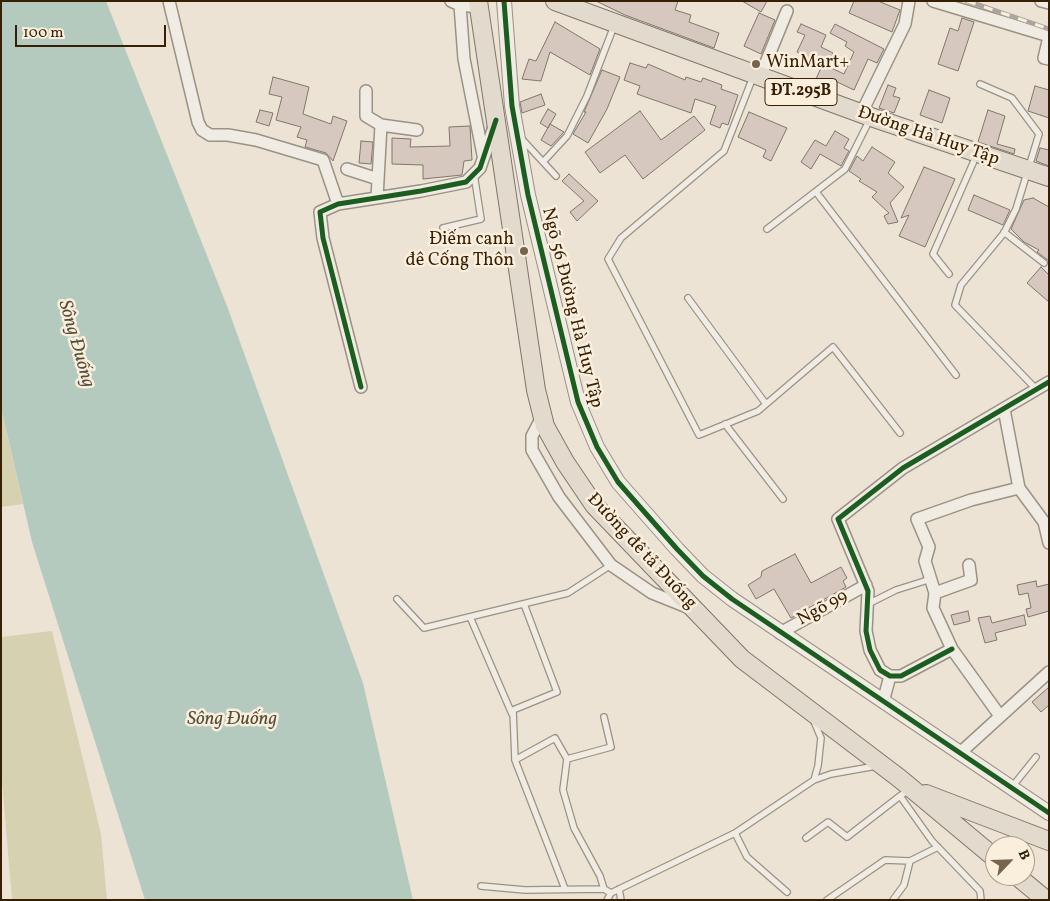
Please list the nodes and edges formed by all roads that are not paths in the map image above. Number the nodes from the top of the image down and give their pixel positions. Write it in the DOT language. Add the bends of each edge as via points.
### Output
graph roads {
  1 [pos="169,1"];
  2 [pos="504,1"];
  3 [pos="555,1"];
  4 [pos="910,1"];
  5 [pos="934,1"];
  6 [pos="1041,1"];
  7 [pos="455,3"];
  8 [pos="1049,3"];
  9 [pos="478,4"];
  10 [pos="787,11"];
  11 [pos="615,24"];
  12 [pos="1049,36"];
  13 [pos="1049,59"];
  14 [pos="757,76"];
  15 [pos="980,84"];
  16 [pos="366,91"];
  17 [pos="866,115"];
  18 [pos="496,120"];
  19 [pos="381,125"];
  20 [pos="417,130"];
  21 [pos="516,133"];
  22 [pos="977,154"];
  23 [pos="484,157"];
  24 [pos="544,162"];
  25 [pos="347,169"];
  26 [pos="1026,171"];
  27 [pos="474,174"];
  28 [pos="556,176"];
  29 [pos="1049,177"];
  30 [pos="378,179"];
  31 [pos="816,192"];
  32 [pos="378,198"];
  33 [pos="338,204"];
  34 [pos="443,228"];
  35 [pos="767,228"];
  36 [pos="1004,232"];
  37 [pos="1044,263"];
  38 [pos="949,274"];
  39 [pos="688,298"];
  40 [pos="956,375"];
  41 [pos="361,387"];
  42 [pos="1044,388"];
  43 [pos="766,404"];
  44 [pos="1004,408"];
  45 [pos="542,417"];
  46 [pos="725,424"];
  47 [pos="900,433"];
  48 [pos="1018,488"];
  49 [pos="783,499"];
  50 [pos="1049,543"];
  51 [pos="611,565"];
  52 [pos="969,565"];
  53 [pos="931,579"];
  54 [pos="866,585"];
  55 [pos="935,593"];
  56 [pos="397,599"];
  57 [pos="524,604"];
  58 [pos="868,604"];
  59 [pos="695,610"];
  60 [pos="470,617"];
  61 [pos="780,633"];
  62 [pos="952,649"];
  63 [pos="1049,672"];
  64 [pos="890,676"];
  65 [pos="883,702"];
  66 [pos="808,708"];
  67 [pos="1000,716"];
  68 [pos="604,717"];
  69 [pos="513,718"];
  70 [pos="960,753"];
  71 [pos="1036,757"];
  72 [pos="567,759"];
  73 [pos="515,760"];
  74 [pos="886,768"];
  75 [pos="814,780"];
  76 [pos="1012,787"];
  77 [pos="906,792"];
  78 [pos="1049,813"];
  79 [pos="735,833"];
  80 [pos="806,838"];
  81 [pos="1049,841"];
  82 [pos="938,847"];
  83 [pos="985,851"];
  84 [pos="910,861"];
  85 [pos="481,886"];
  86 [pos="1029,886"];
  87 [pos="604,889"];
  88 [pos="619,889"];
  89 [pos="565,890"];
  90 [pos="612,892"];
  91 [pos="787,892"];
  92 [pos="607,900"];
  93 [pos="621,900"];
  94 [pos="827,900"];
  95 [pos="893,900"];
  96 [pos="981,900"];
  97 [pos="1046,900"];
  1 -- 33 [label="street" via="202,130 210,135 256,140 323,160"];
  2 -- 21 [label="street, Ngõ 56 Đường Hà Huy Tập"];
  3 -- 11 [label="main road, Đường Hà Huy Tập / ĐT.295B"];
  4 -- 17 [label="street" via="905,24"];
  5 -- 12 [label="street"];
  6 -- 8 [label="street"];
  7 -- 9 [label="street"];
  7 -- 23 [label="street"];
  9 -- 18 [label="main road, Đường đê tả Đuống"];
  10 -- 14 [label="street"];
  11 -- 14 [label="main road, Đường Hà Huy Tập / ĐT.295B"];
  11 -- 24 [label="lane" via="587,96 567,136"];
  12 -- 13 [label="street" via="1044,58"];
  14 -- 17 [label="main road, Đường Hà Huy Tập / ĐT.295B"];
  14 -- 46 [label="lane" via="724,151 622,238 608,259 699,435"];
  15 -- 26 [label="lane" via="1012,98 1039,134"];
  16 -- 19 [label="street" via="366,116"];
  17 -- 22 [label="main road, Đường Hà Huy Tập / ĐT.295B"];
  17 -- 31 [label="lane" via="845,168"];
  18 -- 23 [label="street"];
  18 -- 45 [label="main road, Đường đê tả Đuống"];
  19 -- 20 [label="street"];
  19 -- 30 [label="street"];
  21 -- 24 [label="lane"];
  21 -- 61 [label="street, Ngõ 56 Đường Hà Huy Tập" via="574,387 597,447 632,500 697,570"];
  22 -- 26 [label="main road, Đường Hà Huy Tập / ĐT.295B"];
  22 -- 38 [label="lane" via="933,254"];
  23 -- 27 [label="street"];
  24 -- 28 [label="lane"];
  25 -- 30 [label="street"];
  26 -- 29 [label="main road, Đường Hà Huy Tập / ĐT.295B"];
  26 -- 36 [label="lane" via="1016,209"];
  27 -- 32 [label="street" via="466,182"];
  27 -- 34 [label="lane" via="481,219"];
  30 -- 32 [label="street"];
  31 -- 35 [label="lane"];
  31 -- 40 [label="lane"];
  32 -- 33 [label="street"];
  33 -- 41 [label="street" via="320,212 323,238"];
  36 -- 37 [label="lane"];
  36 -- 42 [label="lane" via="961,285 955,305"];
  39 -- 43 [label="lane"];
  42 -- 44 [label="street"];
  43 -- 46 [label="lane" via="758,411"];
  43 -- 47 [label="lane" via="833,348"];
  44 -- 48 [label="street"];
  44 -- 54 [label="street" via="903,468 840,516 838,522"];
  45 -- 51 [label="street" via="532,436 532,450 559,497"];
  45 -- 59 [label="main road, Đường đê tả Đuống" via="565,462 594,505"];
  46 -- 49 [label="lane"];
  48 -- 50 [label="street" via="1044,522"];
  48 -- 53 [label="street" via="917,519 929,547 925,561"];
  51 -- 57 [label="lane" via="568,593"];
  51 -- 59 [label="street" via="652,593"];
  52 -- 55 [label="street" via="971,580"];
  53 -- 55 [label="street"];
  53 -- 58 [label="lane" via="901,588"];
  54 -- 58 [label="street"];
  54 -- 61 [label="street, Ngõ 99"];
  55 -- 62 [label="street" via="933,608"];
  56 -- 60 [label="lane" via="424,628"];
  57 -- 60 [label="lane"];
  57 -- 69 [label="lane" via="557,692 513,710"];
  58 -- 64 [label="street" via="866,631 870,650 877,666"];
  59 -- 66 [label="main road, Đường đê tả Đuống" via="742,659"];
  60 -- 69 [label="lane"];
  61 -- 65 [label="street, Ngõ 56 Đường Hà Huy Tập"];
  62 -- 64 [label="street" via="906,674"];
  62 -- 67 [label="street"];
  63 -- 67 [label="street"];
  64 -- 65 [label="street"];
  65 -- 70 [label="street, Ngõ 56 Đường Hà Huy Tập"];
  66 -- 74 [label="main road, Đường đê tả Đuống"];
  66 -- 75 [label="lane" via="821,738"];
  67 -- 70 [label="street"];
  68 -- 72 [label="lane" via="611,747"];
  69 -- 73 [label="lane"];
  70 -- 76 [label="street, Ngõ 56 Đường Hà Huy Tập"];
  71 -- 76 [label="lane"];
  72 -- 73 [label="lane" via="555,738"];
  72 -- 87 [label="lane" via="563,790 574,828"];
  73 -- 89 [label="lane"];
  74 -- 75 [label="lane" via="855,769"];
  74 -- 77 [label="main road, Đường đê tả Đuống"];
  75 -- 79 [label="lane"];
  76 -- 78 [label="street, Ngõ 56 Đường Hà Huy Tập"];
  77 -- 80 [label="lane" via="847,837 828,822"];
  77 -- 81 [label="main road"];
  77 -- 82 [label="lane"];
  77 -- 83 [label="main road, Đường đê tả Đuống"];
  79 -- 88 [label="lane"];
  79 -- 91 [label="lane" via="746,857"];
  82 -- 84 [label="lane"];
  82 -- 96 [label="lane" via="980,892"];
  84 -- 94 [label="lane" via="885,860"];
  84 -- 95 [label="lane" via="904,885"];
  85 -- 89 [label="lane"];
  86 -- 97 [label="main road"];
  87 -- 89 [label="lane"];
  87 -- 90 [label="lane"];
  88 -- 90 [label="lane"];
  88 -- 93 [label="lane"];
  90 -- 92 [label="lane"];
}
